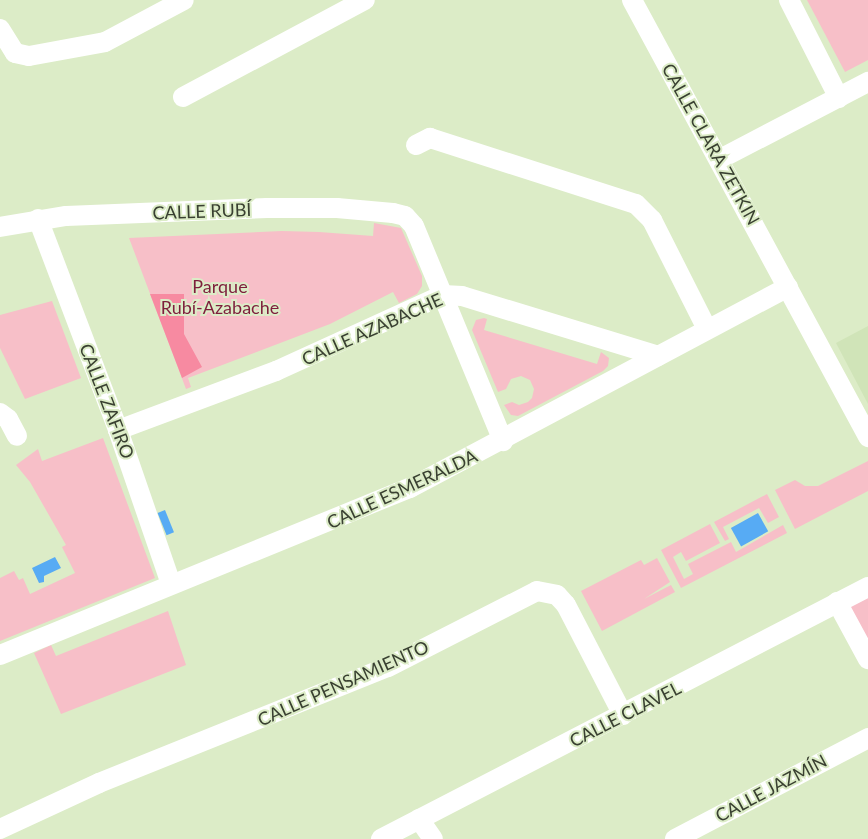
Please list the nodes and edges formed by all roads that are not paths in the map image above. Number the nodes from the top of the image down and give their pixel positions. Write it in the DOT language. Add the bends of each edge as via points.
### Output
graph roads {
  1 [pos="184,0"];
  2 [pos="365,0"];
  3 [pos="632,0"];
  4 [pos="789,0"];
  5 [pos="0,29"];
  6 [pos="868,82"];
  7 [pos="183,97"];
  8 [pos="839,98"];
  9 [pos="416,145"];
  10 [pos="720,159"];
  11 [pos="38,219"];
  12 [pos="0,227"];
  13 [pos="788,288"];
  14 [pos="443,295"];
  15 [pos="707,329"];
  16 [pos="658,356"];
  17 [pos="0,413"];
  18 [pos="118,430"];
  19 [pos="17,436"];
  20 [pos="868,437"];
  21 [pos="502,441"];
  22 [pos="172,584"];
  23 [pos="868,587"];
  24 [pos="838,602"];
  25 [pos="0,655"];
  26 [pos="868,659"];
  27 [pos="623,715"];
  28 [pos="868,738"];
  29 [pos="419,819"];
  30 [pos="0,830"];
  31 [pos="381,839"];
  32 [pos="433,839"];
  33 [pos="674,839"];
  1 -- 5 [label="street" via="105,42 29,56 15,53"];
  2 -- 7 [label="street"];
  3 -- 10 [label="street, CALLE CLARA ZETKIN"];
  4 -- 8 [label="street"];
  6 -- 8 [label="street"];
  8 -- 10 [label="street"];
  9 -- 15 [label="street" via="430,138 636,204 652,220"];
  10 -- 13 [label="street, CALLE CLARA ZETKIN"];
  11 -- 12 [label="street, CALLE RUBÍ"];
  11 -- 14 [label="street, CALLE RUBÍ" via="301,208 387,212 405,216 414,226"];
  11 -- 18 [label="street, CALLE ZAFIRO"];
  13 -- 15 [label="street, CALLE ESMERALDA"];
  13 -- 20 [label="street, CALLE CLARA ZETKIN"];
  14 -- 16 [label="street, CALLE AZABACHE" via="462,296"];
  14 -- 18 [label="street, CALLE AZABACHE" via="276,372"];
  14 -- 21 [label="street"];
  15 -- 16 [label="street, CALLE ESMERALDA"];
  16 -- 21 [label="street, CALLE ESMERALDA"];
  17 -- 19 [label="street" via="8,419"];
  18 -- 22 [label="street, CALLE ZAFIRO"];
  21 -- 22 [label="street, CALLE ESMERALDA" via="378,503"];
  22 -- 25 [label="street, CALLE ESMERALDA"];
  23 -- 24 [label="street, CALLE CLAVEL"];
  24 -- 26 [label="street"];
  24 -- 27 [label="street, CALLE CLAVEL"];
  27 -- 29 [label="street, CALLE CLAVEL"];
  27 -- 30 [label="street, CALLE PENSAMIENTO" via="566,605 556,595 537,591 388,666 98,783"];
  28 -- 33 [label="street, CALLE JAZMÍN"];
  29 -- 31 [label="street, CALLE CLAVEL"];
  29 -- 32 [label="street"];
}
